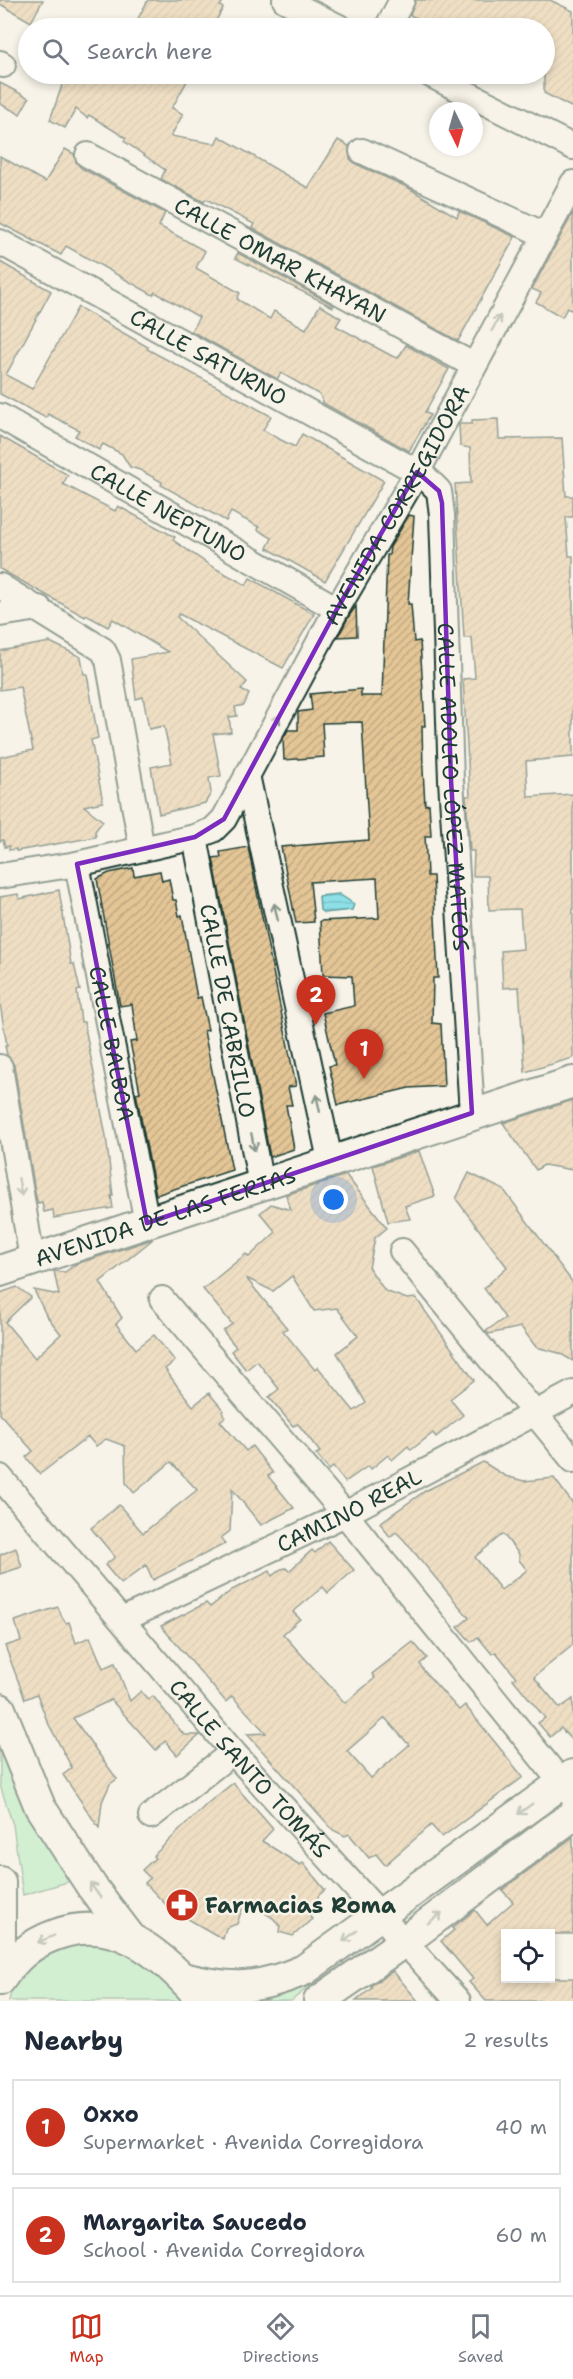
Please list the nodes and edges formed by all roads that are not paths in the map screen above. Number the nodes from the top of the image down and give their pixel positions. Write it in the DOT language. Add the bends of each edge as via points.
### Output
graph roads {
  1 [pos="285,0"];
  2 [pos="402,0"];
  3 [pos="321,18"];
  4 [pos="392,18"];
  5 [pos="449,84"];
  6 [pos="573,147"];
  7 [pos="362,151"];
  8 [pos="88,155"];
  9 [pos="573,183"];
  10 [pos="545,235"];
  11 [pos="0,242"];
  12 [pos="473,365"];
  13 [pos="0,416"];
  14 [pos="417,472"];
  15 [pos="0,585"];
  16 [pos="39,608"];
  17 [pos="337,609"];
  18 [pos="0,614"];
  19 [pos="247,775"];
  20 [pos="195,837"];
  21 [pos="142,849"];
  22 [pos="77,864"];
  23 [pos="0,876"];
  24 [pos="0,1067"];
  25 [pos="573,1082"];
  26 [pos="472,1113"];
  27 [pos="330,1160"];
  28 [pos="261,1185"];
  29 [pos="147,1223"];
  30 [pos="402,1251"];
  31 [pos="32,1259"];
  32 [pos="0,1271"];
  33 [pos="162,1299"];
  34 [pos="573,1393"];
  35 [pos="536,1412"];
  36 [pos="573,1460"];
  37 [pos="0,1477"];
  38 [pos="345,1514"];
  39 [pos="122,1620"];
  40 [pos="0,1709"];
  41 [pos="233,1752"];
  42 [pos="569,1785"];
  43 [pos="573,1815"];
  44 [pos="151,1816"];
  45 [pos="0,1882"];
  46 [pos="379,1914"];
  47 [pos="130,1937"];
  48 [pos="405,1941"];
  49 [pos="0,1949"];
  50 [pos="183,1978"];
  51 [pos="0,1980"];
  52 [pos="202,2001"];
  53 [pos="319,2001"];
  54 [pos="458,2001"];
  1 -- 3 [label="street"];
  2 -- 4 [label="street"];
  5 -- 6 [label="street"];
  7 -- 10 [label="street"];
  8 -- 12 [label="street, CALLE OMAR KHAYAN"];
  9 -- 10 [label="street, AVENIDA CORREGIDORA"];
  12 -- 10 [label="street, AVENIDA CORREGIDORA, one-way"];
  11 -- 14 [label="street, CALLE SATURNO"];
  12 -- 14 [label="street, AVENIDA CORREGIDORA"];
  13 -- 17 [label="street, CALLE NEPTUNO"];
  14 -- 17 [label="street, AVENIDA CORREGIDORA"];
  14 -- 26 [label="street, CALLE ADOLFO LÓPEZ MATEOS" via="433,483 442,502 452,780"];
  15 -- 16 [label="street"];
  16 -- 18 [label="street"];
  16 -- 21 [label="street" via="103,650 108,660"];
  19 -- 17 [label="street, AVENIDA CORREGIDORA, one-way"];
  19 -- 20 [label="street, AVENIDA CORREGIDORA" via="224,819 213,830"];
  27 -- 19 [label="street, one-way"];
  20 -- 21 [label="street"];
  20 -- 28 [label="street, CALLE DE CABRILLO, one-way"];
  21 -- 22 [label="street"];
  22 -- 23 [label="street"];
  22 -- 29 [label="street, CALLE BALBOA"];
  24 -- 31 [label="street, one-way"];
  25 -- 26 [label="main road"];
  26 -- 27 [label="main road"];
  27 -- 28 [label="main road, AVENIDA DE LAS FERIAS"];
  28 -- 29 [label="main road, AVENIDA DE LAS FERIAS"];
  29 -- 31 [label="main road, AVENIDA DE LAS FERIAS"];
  30 -- 35 [label="street"];
  31 -- 32 [label="main road, AVENIDA DE LAS FERIAS"];
  33 -- 38 [label="street"];
  34 -- 35 [label="street, CAMINO REAL"];
  35 -- 36 [label="street"];
  35 -- 38 [label="street, CAMINO REAL"];
  37 -- 39 [label="street, CALLE SANTO TOMÁS"];
  38 -- 39 [label="street, CAMINO REAL"];
  38 -- 42 [label="street"];
  39 -- 41 [label="street, CALLE SANTO TOMÁS"];
  47 -- 40 [label="main road, one-way" via="40,1807"];
  41 -- 44 [label="street"];
  41 -- 46 [label="street, CALLE SANTO TOMÁS"];
  42 -- 46 [label="main road, one-way"];
  48 -- 43 [label="main road, one-way"];
  45 -- 49 [label="main road"];
  46 -- 48 [label="street, CALLE SANTO TOMÁS"];
  46 -- 50 [label="main road, one-way" via="304,1970 278,1981 222,1988"];
  47 -- 50 [label="main road"];
  47 -- 51 [label="main road, one-way" via="108,1929 64,1931 22,1952"];
  48 -- 53 [label="main road"];
  48 -- 54 [label="street, CALLE SANTO TOMÁS"];
  50 -- 52 [label="main road"];
}
